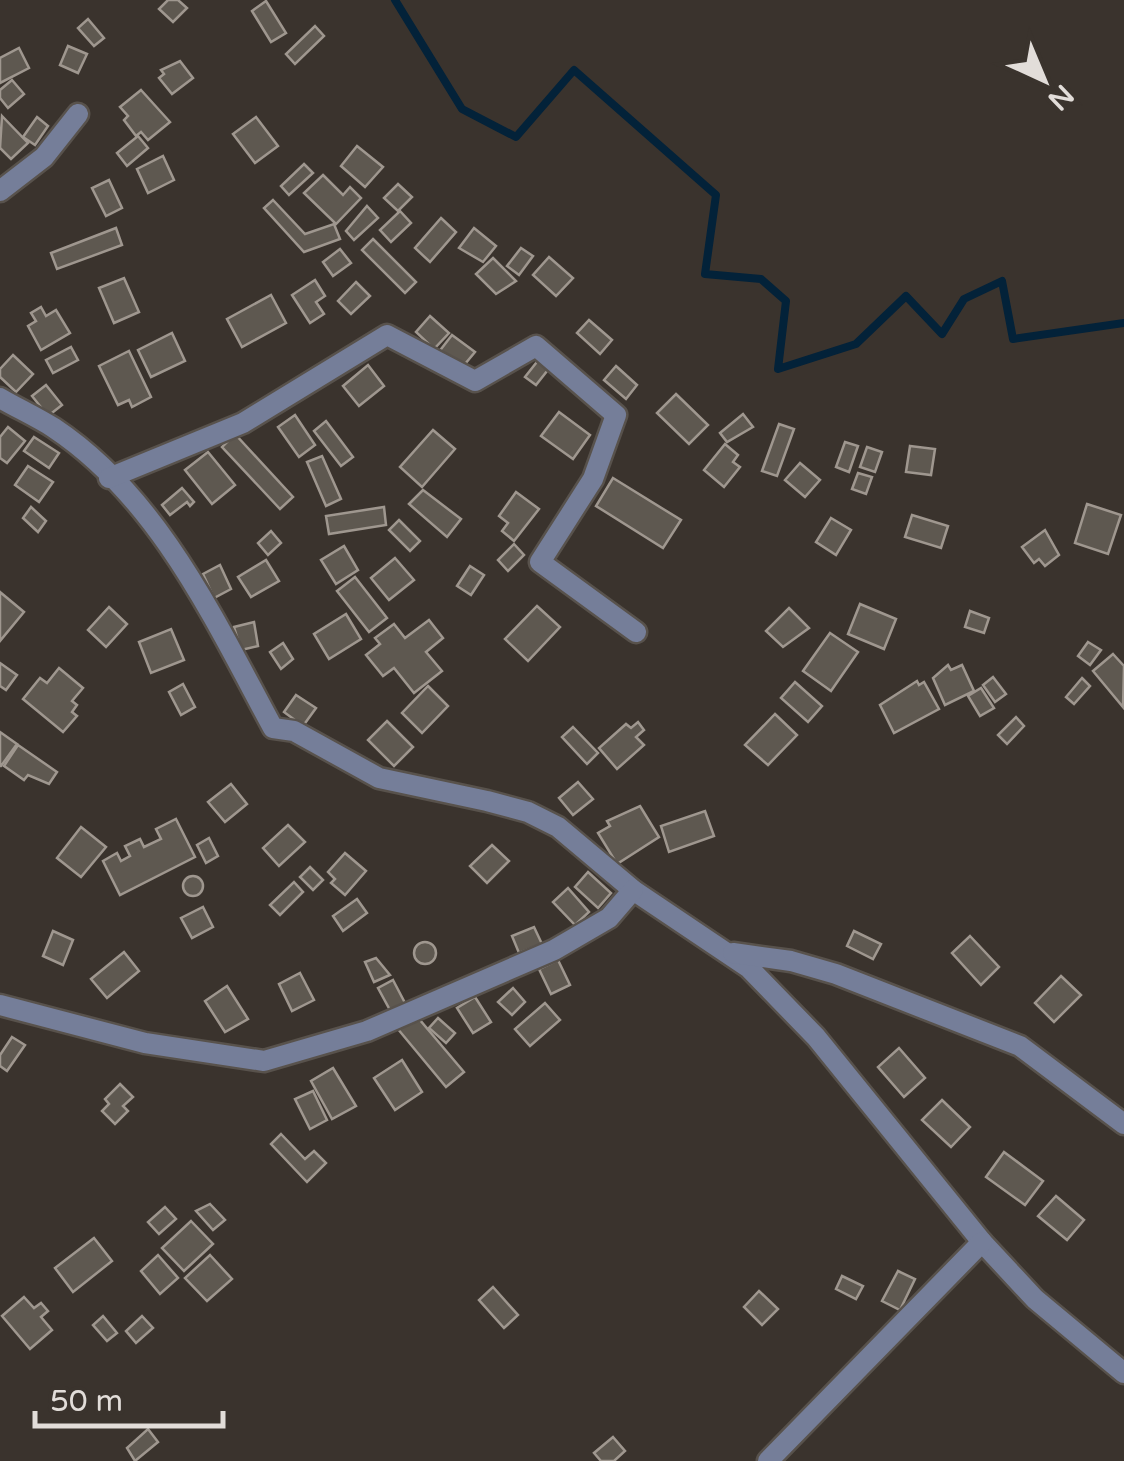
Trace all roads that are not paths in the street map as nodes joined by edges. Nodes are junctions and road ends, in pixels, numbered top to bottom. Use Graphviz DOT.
graph roads {
  1 [pos="78,114"];
  2 [pos="0,191"];
  3 [pos="0,398"];
  4 [pos="108,478"];
  5 [pos="636,632"];
  6 [pos="633,890"];
  7 [pos="726,952"];
  8 [pos="0,1005"];
  9 [pos="1124,1124"];
  10 [pos="982,1242"];
  11 [pos="1124,1373"];
  12 [pos="768,1461"];
  1 -- 2 [label="street"];
  3 -- 4 [label="street"];
  4 -- 5 [label="street"];
  4 -- 6 [label="street"];
  6 -- 7 [label="street"];
  6 -- 8 [label="street"];
  7 -- 9 [label="street"];
  7 -- 10 [label="street"];
  10 -- 11 [label="street"];
  10 -- 12 [label="street"];
}
